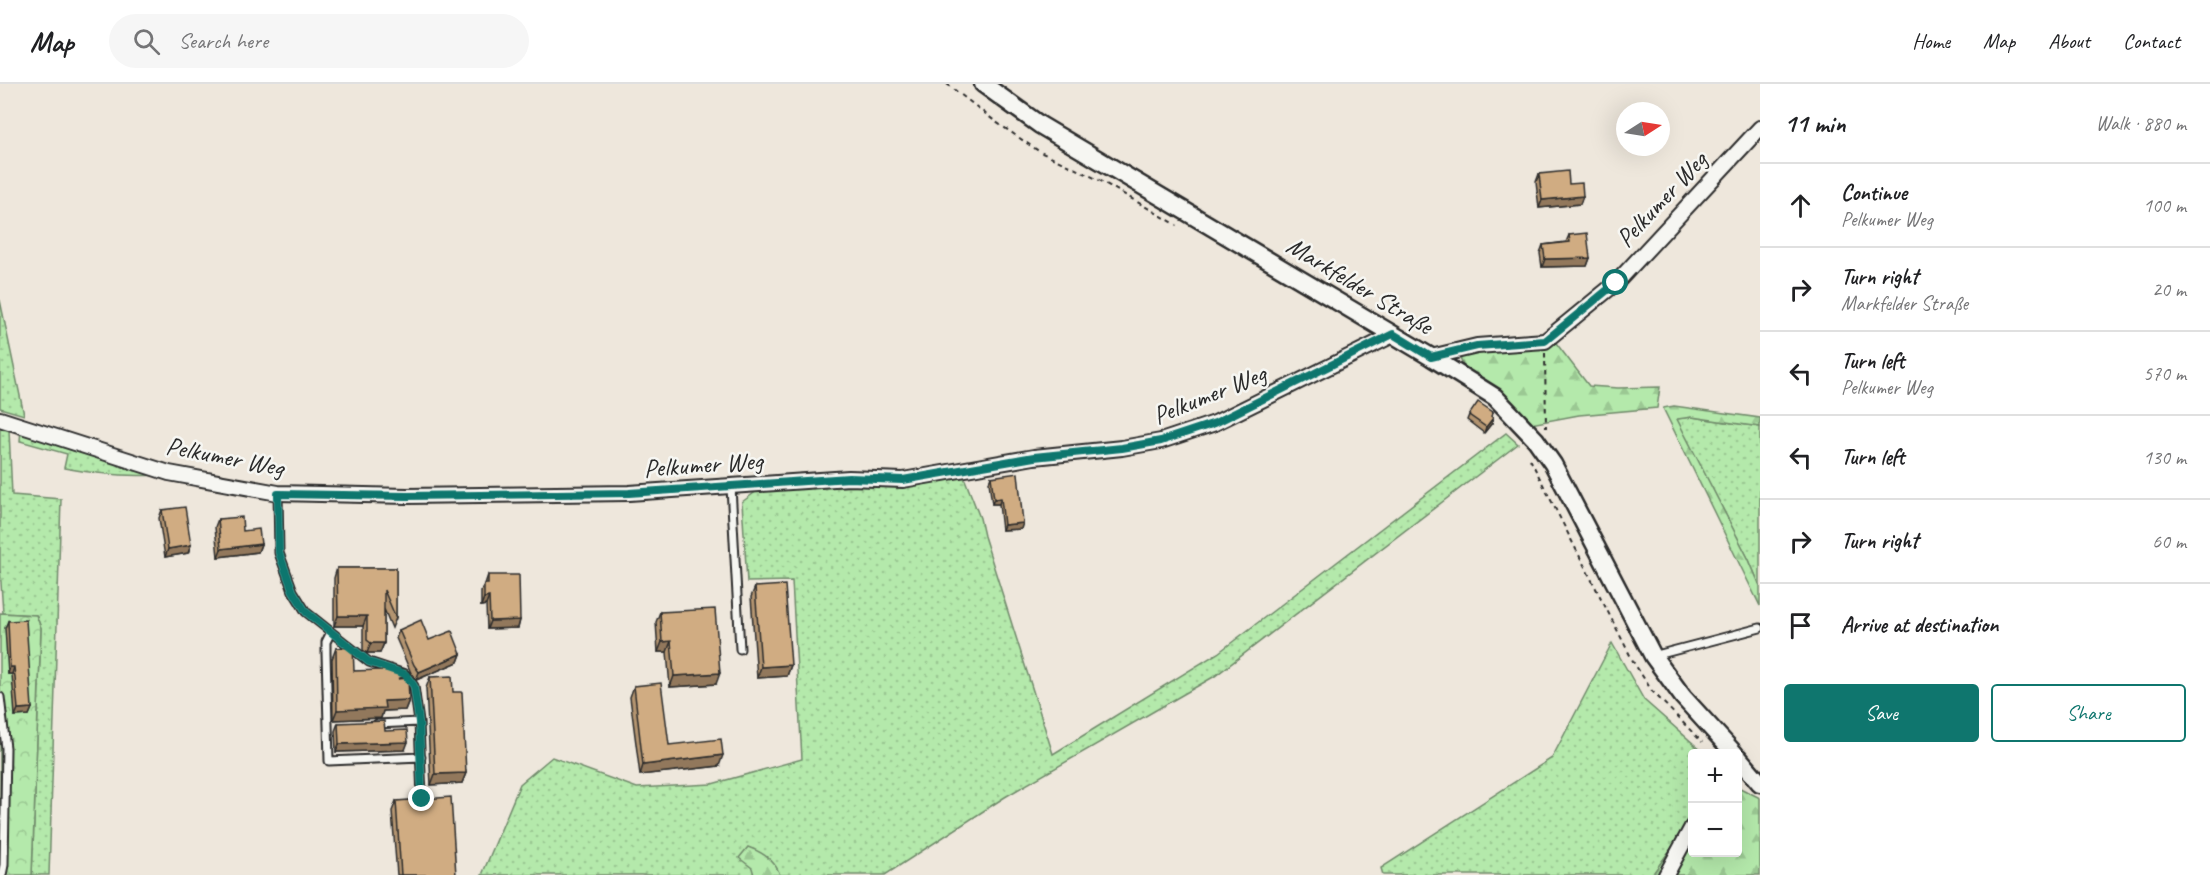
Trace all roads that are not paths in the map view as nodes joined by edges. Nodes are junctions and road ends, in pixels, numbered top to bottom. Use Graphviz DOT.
graph roads {
  1 [pos="983,84"];
  2 [pos="1760,128"];
  3 [pos="1393,334"];
  4 [pos="1431,357"];
  5 [pos="0,419"];
  6 [pos="731,487"];
  7 [pos="278,494"];
  8 [pos="1760,628"];
  9 [pos="330,632"];
  10 [pos="740,649"];
  11 [pos="1653,656"];
  12 [pos="0,697"];
  13 [pos="419,722"];
  14 [pos="374,724"];
  15 [pos="339,725"];
  16 [pos="328,726"];
  17 [pos="1728,749"];
  18 [pos="421,758"];
  19 [pos="1742,765"];
  20 [pos="1760,783"];
  21 [pos="422,799"];
  22 [pos="1688,834"];
  23 [pos="2,875"];
  24 [pos="1666,875"];
  1 -- 3 [label="street, Markfelder Straße"];
  2 -- 4 [label="street, Pelkumer Weg"];
  3 -- 4 [label="street, Markfelder Straße"];
  3 -- 6 [label="street, Pelkumer Weg"];
  4 -- 11 [label="street, Markfelder Straße"];
  5 -- 7 [label="street, Pelkumer Weg"];
  6 -- 7 [label="street, Pelkumer Weg"];
  6 -- 10 [label="lane"];
  7 -- 9 [label="lane"];
  8 -- 11 [label="lane"];
  9 -- 13 [label="lane"];
  9 -- 16 [label="lane"];
  11 -- 17 [label="street, Markfelder Straße"];
  12 -- 23 [label="lane"];
  13 -- 14 [label="lane"];
  13 -- 18 [label="lane"];
  15 -- 16 [label="lane"];
  16 -- 18 [label="lane"];
  18 -- 21 [label="lane"];
  19 -- 20 [label="street, Markfelder Straße"];
  22 -- 24 [label="street"];
}
